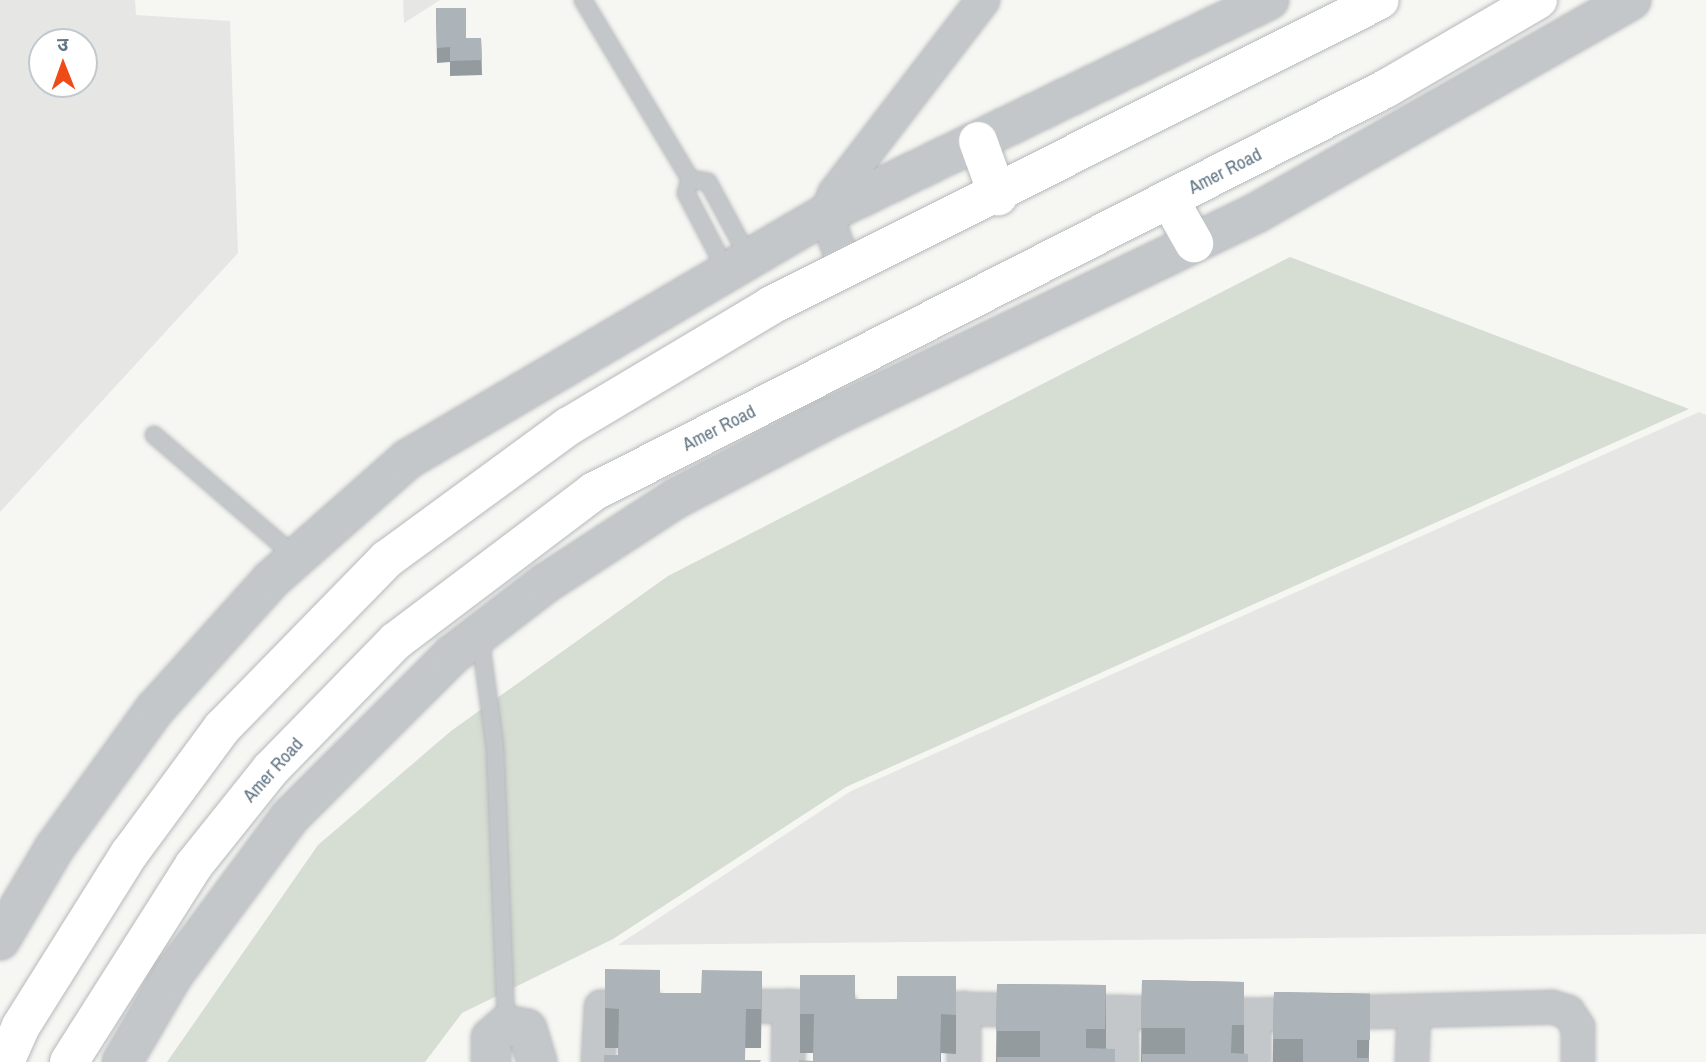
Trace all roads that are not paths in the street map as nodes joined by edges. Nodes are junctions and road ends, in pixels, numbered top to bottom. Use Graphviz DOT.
graph roads {
  1 [pos="583,0"];
  2 [pos="1269,0"];
  3 [pos="1380,0"];
  4 [pos="1538,0"];
  5 [pos="1631,0"];
  6 [pos="979,3"];
  7 [pos="978,141"];
  8 [pos="690,179"];
  9 [pos="998,196"];
  10 [pos="1169,199"];
  11 [pos="826,215"];
  12 [pos="1194,243"];
  13 [pos="738,264"];
  14 [pos="845,267"];
  15 [pos="154,435"];
  16 [pos="296,557"];
  17 [pos="479,634"];
  18 [pos="0,940"];
  19 [pos="789,1006"];
  20 [pos="964,1009"];
  21 [pos="1413,1011"];
  22 [pos="1121,1012"];
  23 [pos="1254,1015"];
  24 [pos="506,1025"];
  25 [pos="5,1062"];
  26 [pos="69,1062"];
  27 [pos="122,1062"];
  28 [pos="491,1062"];
  29 [pos="537,1062"];
  30 [pos="598,1062"];
  31 [pos="788,1062"];
  32 [pos="964,1062"];
  33 [pos="1122,1062"];
  34 [pos="1254,1062"];
  35 [pos="1412,1062"];
  36 [pos="1578,1062"];
  1 -- 8 [label="lane"];
  2 -- 7 [label="street"];
  3 -- 9 [label="highway"];
  4 -- 10 [label="highway, Amer Road"];
  5 -- 12 [label="street"];
  6 -- 11 [label="street"];
  7 -- 9 [label="highway"];
  7 -- 11 [label="street"];
  8 -- 13 [label="lane"];
  8 -- 13 [label="lane"];
  9 -- 14 [label="highway"];
  10 -- 12 [label="highway"];
  10 -- 26 [label="highway, Amer Road"];
  11 -- 13 [label="street"];
  11 -- 14 [label="street"];
  12 -- 17 [label="street"];
  13 -- 16 [label="street"];
  14 -- 25 [label="highway"];
  15 -- 16 [label="lane"];
  16 -- 18 [label="street"];
  17 -- 24 [label="lane"];
  17 -- 27 [label="street"];
  19 -- 20 [label="street"];
  19 -- 30 [label="street"];
  19 -- 31 [label="street"];
  20 -- 22 [label="street"];
  20 -- 32 [label="street"];
  21 -- 23 [label="street"];
  21 -- 35 [label="street"];
  21 -- 36 [label="street"];
  22 -- 23 [label="street"];
  22 -- 33 [label="street"];
  23 -- 34 [label="street"];
  24 -- 28 [label="street"];
  24 -- 29 [label="street"];
}
